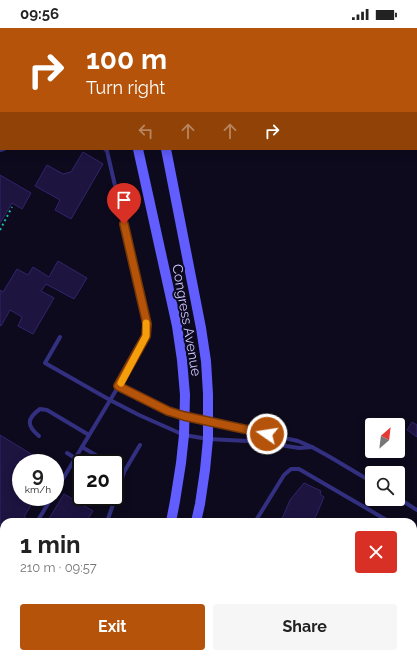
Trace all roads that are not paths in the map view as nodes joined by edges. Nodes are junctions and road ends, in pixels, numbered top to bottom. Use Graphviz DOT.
graph roads {
  1 [pos="106,150"];
  2 [pos="138,150"];
  3 [pos="166,150"];
  4 [pos="60,336"];
  5 [pos="118,386"];
  6 [pos="110,400"];
  7 [pos="184,416"];
  8 [pos="208,421"];
  9 [pos="89,435"];
  10 [pos="184,435"];
  11 [pos="39,436"];
  12 [pos="208,440"];
  13 [pos="140,446"];
  14 [pos="82,447"];
  15 [pos="312,447"];
  16 [pos="67,453"];
  17 [pos="78,454"];
  18 [pos="93,454"];
  19 [pos="72,456"];
  20 [pos="72,463"];
  21 [pos="124,472"];
  22 [pos="64,477"];
  23 [pos="365,478"];
  24 [pos="405,502"];
  25 [pos="47,506"];
  26 [pos="112,506"];
  27 [pos="417,510"];
  28 [pos="39,518"];
  29 [pos="108,518"];
  30 [pos="171,518"];
  31 [pos="197,518"];
  32 [pos="257,518"];
  33 [pos="383,518"];
  1 -- 5 [label="lane"];
  2 -- 7 [label="street, Congress Avenue"];
  3 -- 8 [label="street, Congress Avenue"];
  4 -- 6 [label="lane"];
  5 -- 6 [label="lane"];
  5 -- 7 [label="lane"];
  6 -- 9 [label="lane"];
  6 -- 10 [label="lane"];
  7 -- 8 [label="lane"];
  7 -- 10 [label="street, Congress Avenue"];
  8 -- 12 [label="street, Congress Avenue"];
  8 -- 15 [label="lane"];
  9 -- 11 [label="lane"];
  9 -- 14 [label="lane"];
  10 -- 12 [label="lane"];
  10 -- 30 [label="street, Congress Avenue"];
  12 -- 15 [label="lane"];
  12 -- 31 [label="street, Congress Avenue"];
  13 -- 21 [label="lane"];
  14 -- 17 [label="lane"];
  14 -- 18 [label="lane"];
  15 -- 23 [label="lane"];
  16 -- 19 [label="lane"];
  20 -- 22 [label="lane"];
  24 -- 27 [label="lane"];
  25 -- 28 [label="lane"];
  26 -- 29 [label="lane"];
  32 -- 33 [label="lane"];
}
